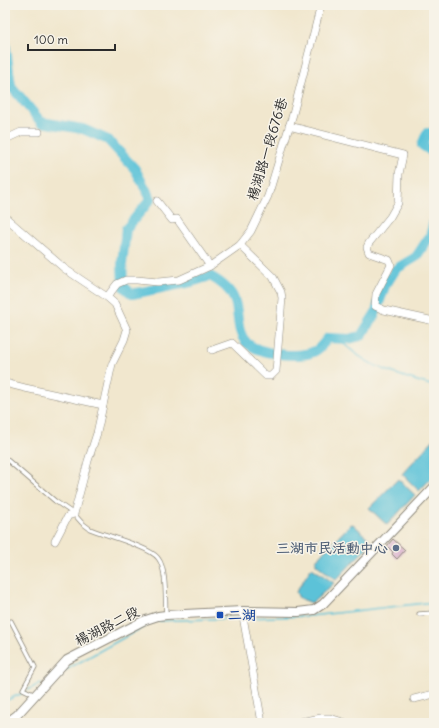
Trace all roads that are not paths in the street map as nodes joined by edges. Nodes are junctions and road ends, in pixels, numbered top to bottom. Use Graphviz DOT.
graph roads {
  1 [pos="321,5"];
  2 [pos="289,126"];
  3 [pos="39,132"];
  4 [pos="6,137"];
  5 [pos="5,152"];
  6 [pos="157,201"];
  7 [pos="5,217"];
  8 [pos="240,245"];
  9 [pos="210,266"];
  10 [pos="107,297"];
  11 [pos="434,321"];
  12 [pos="212,350"];
  13 [pos="5,383"];
  14 [pos="103,405"];
  15 [pos="5,458"];
  16 [pos="434,487"];
  17 [pos="74,514"];
  18 [pos="55,541"];
  19 [pos="242,611"];
  20 [pos="434,613"];
  21 [pos="419,614"];
  22 [pos="166,615"];
  23 [pos="11,621"];
  24 [pos="434,694"];
  25 [pos="35,695"];
  26 [pos="414,699"];
  27 [pos="17,719"];
  28 [pos="6,723"];
  29 [pos="262,723"];
  30 [pos="295,723"];
  31 [pos="346,723"];
  1 -- 2 [label="street, 楊湖路一段676巷"];
  2 -- 8 [label="street, 楊湖路一段676巷"];
  2 -- 11 [label="street"];
  3 -- 4 [label="street"];
  4 -- 5 [label="street"];
  6 -- 9 [label="street"];
  7 -- 10 [label="street"];
  8 -- 9 [label="street, 楊湖路一段676巷"];
  8 -- 12 [label="street"];
  9 -- 10 [label="street, 楊湖路一段676巷"];
  10 -- 14 [label="street"];
  13 -- 14 [label="street"];
  14 -- 17 [label="street"];
  15 -- 17 [label="lane"];
  16 -- 19 [label="street, 楊湖路二段"];
  17 -- 18 [label="street"];
  17 -- 22 [label="lane"];
  19 -- 22 [label="street, 楊湖路二段"];
  19 -- 29 [label="street"];
  20 -- 21 [label="lane"];
  22 -- 25 [label="street, 楊湖路二段"];
  23 -- 25 [label="lane"];
  24 -- 26 [label="street"];
  25 -- 27 [label="street, 楊湖路二段"];
  27 -- 28 [label="street, 楊湖路二段"];
  30 -- 31 [label="street"];
}
